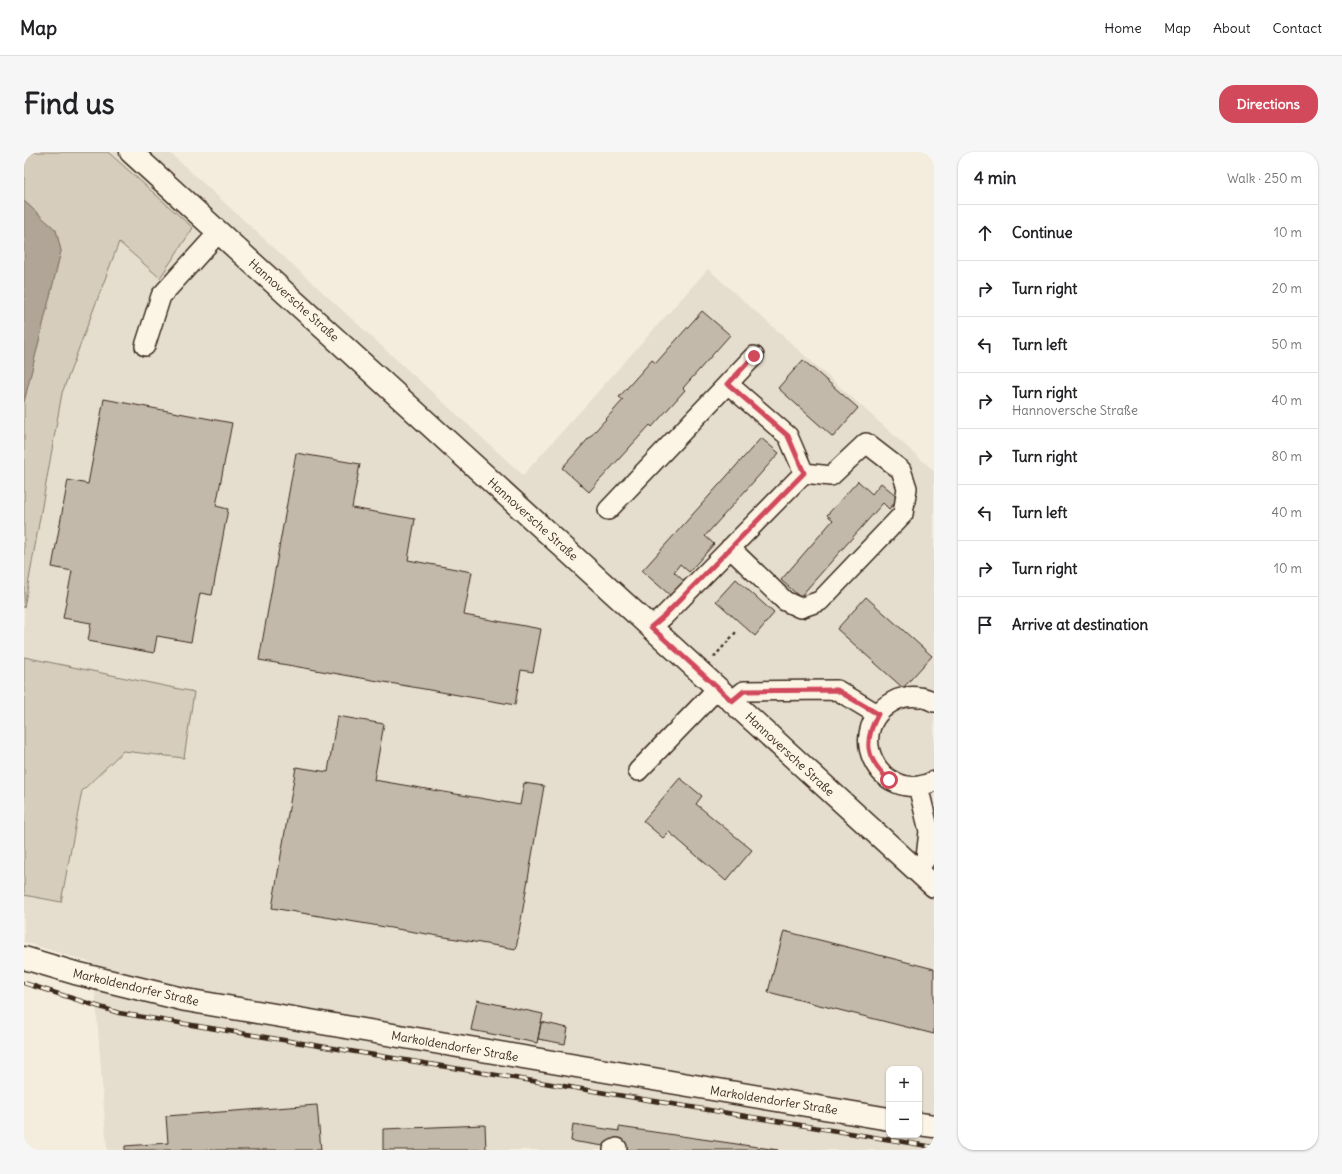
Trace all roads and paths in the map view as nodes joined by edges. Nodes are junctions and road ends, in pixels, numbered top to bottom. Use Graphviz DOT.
graph roads {
  1 [pos="131,152"];
  2 [pos="219,232"];
  3 [pos="145,346"];
  4 [pos="754,356"];
  5 [pos="728,384"];
  6 [pos="804,473"];
  7 [pos="608,510"];
  8 [pos="730,548"];
  9 [pos="651,627"];
  10 [pos="737,631"];
  11 [pos="711,661"];
  12 [pos="725,695"];
  13 [pos="934,702"];
  14 [pos="878,714"];
  15 [pos="638,771"];
  16 [pos="926,784"];
  17 [pos="932,833"];
  18 [pos="917,871"];
  19 [pos="934,886"];
  20 [pos="24,958"];
  21 [pos="886,1118"];
  22 [pos="922,1124"];
  23 [pos="934,1126"];
  1 -- 2 [label="main road, Hannoversche Straße"];
  2 -- 3 [label="lane"];
  2 -- 9 [label="main road, Hannoversche Straße"];
  4 -- 5 [label="lane"];
  5 -- 6 [label="lane"];
  5 -- 7 [label="lane"];
  6 -- 8 [label="lane"];
  6 -- 8 [label="lane"];
  8 -- 9 [label="lane"];
  9 -- 12 [label="main road, Hannoversche Straße"];
  10 -- 11 [label="path"];
  12 -- 14 [label="lane"];
  12 -- 15 [label="lane"];
  12 -- 18 [label="main road, Hannoversche Straße"];
  13 -- 14 [label="lane"];
  14 -- 16 [label="lane"];
  16 -- 17 [label="lane"];
  17 -- 18 [label="lane"];
  18 -- 19 [label="main road, Hannoversche Straße"];
  20 -- 21 [label="main road, Markoldendorfer Straße"];
  22 -- 23 [label="main road"];
}
